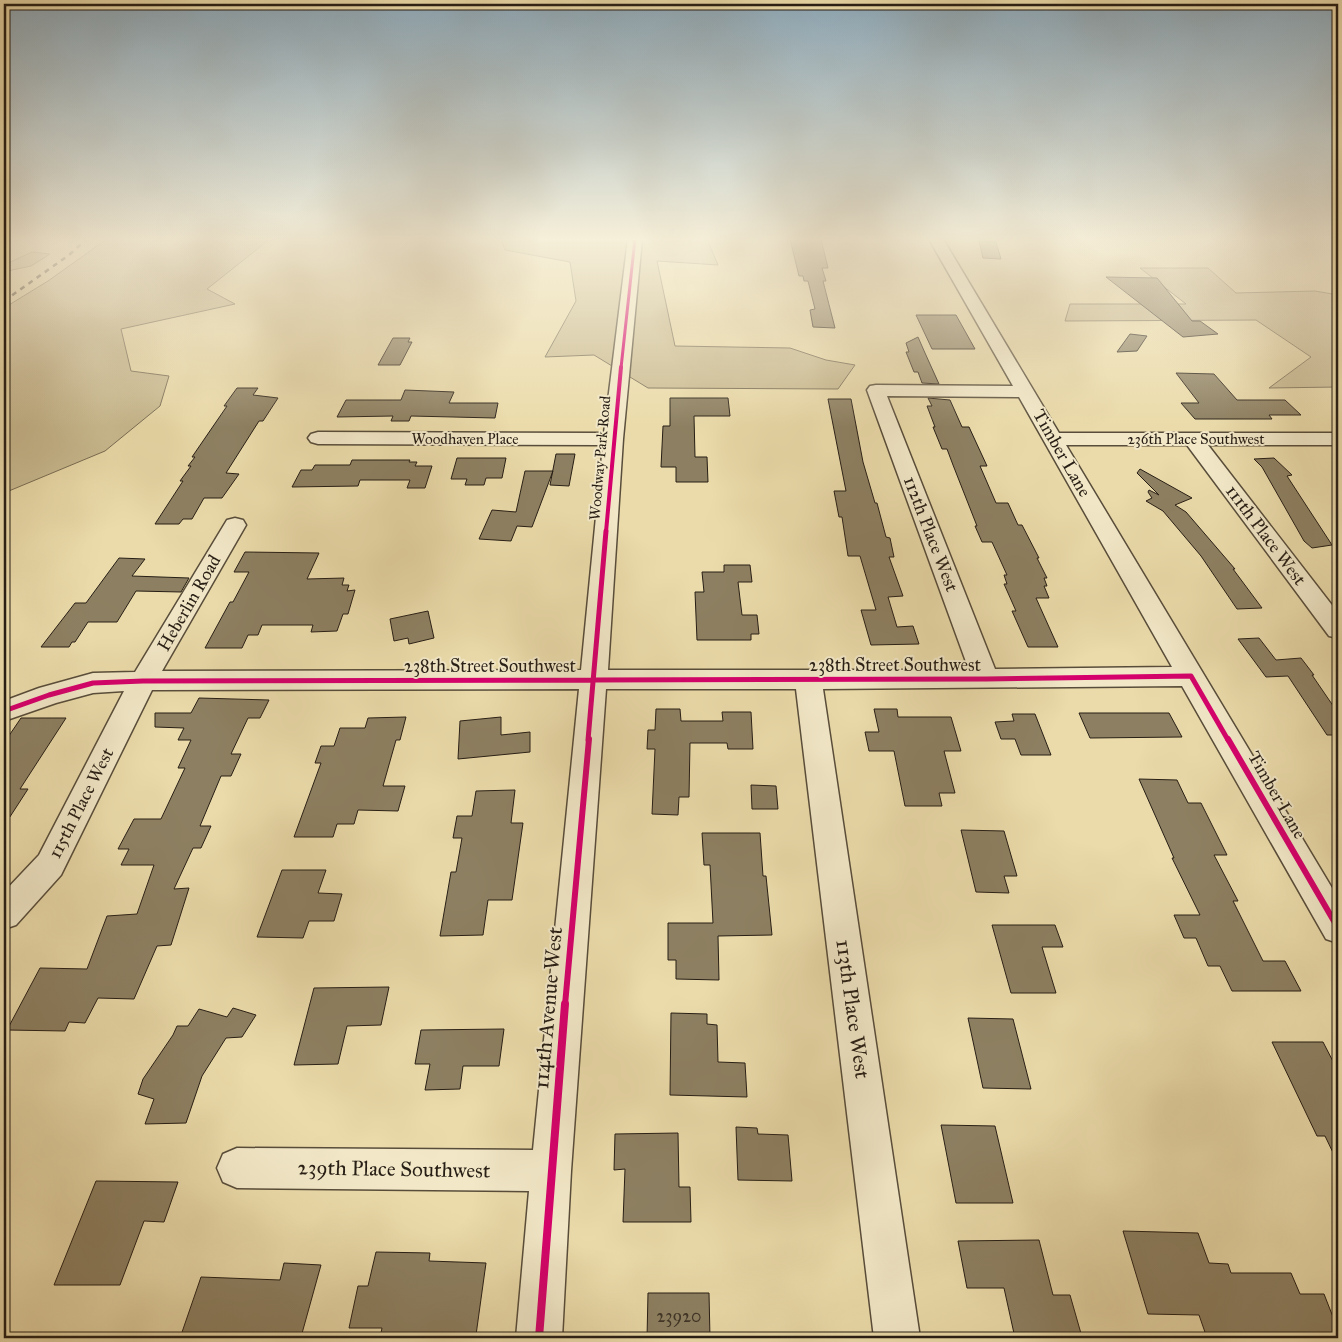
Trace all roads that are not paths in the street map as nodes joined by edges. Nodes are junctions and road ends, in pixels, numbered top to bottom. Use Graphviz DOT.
graph roads {
  1 [pos="628,302"];
  2 [pos="973,302"];
  3 [pos="1026,392"];
  4 [pos="318,438"];
  5 [pos="1338,438"];
  6 [pos="613,439"];
  7 [pos="1054,439"];
  8 [pos="1193,439"];
  9 [pos="235,525"];
  10 [pos="1338,630"];
  11 [pos="1191,676"];
  12 [pos="986,678"];
  13 [pos="808,679"];
  14 [pos="592,680"];
  15 [pos="143,681"];
  16 [pos="4,711"];
  17 [pos="4,914"];
  18 [pos="1338,928"];
  19 [pos="237,1168"];
  20 [pos="551,1171"];
  21 [pos="539,1338"];
  22 [pos="897,1338"];
  1 -- 6 [label="street, Woodway Park Road"];
  2 -- 3 [label="street, Timber Lane"];
  3 -- 7 [label="street, Timber Lane"];
  3 -- 12 [label="street, 112th Place West"];
  4 -- 6 [label="street, Woodhaven Place"];
  5 -- 8 [label="street, 236th Place Southwest"];
  6 -- 14 [label="street, Woodway Park Road"];
  7 -- 8 [label="street, 236th Place Southwest"];
  7 -- 11 [label="street, Timber Lane"];
  8 -- 10 [label="street, 111th Place West"];
  9 -- 15 [label="street, Heberlin Road"];
  11 -- 12 [label="street, 238th Street Southwest"];
  11 -- 18 [label="street, Timber Lane"];
  12 -- 13 [label="street, 238th Street Southwest"];
  13 -- 14 [label="street, 238th Street Southwest"];
  13 -- 22 [label="street, 113th Place West"];
  14 -- 15 [label="street, 238th Street Southwest"];
  14 -- 20 [label="street, 114th Avenue West"];
  15 -- 16 [label="street, 238th Street Southwest"];
  15 -- 17 [label="street, 115th Place West"];
  19 -- 20 [label="street, 239th Place Southwest"];
  20 -- 21 [label="street, 114th Avenue West"];
}
